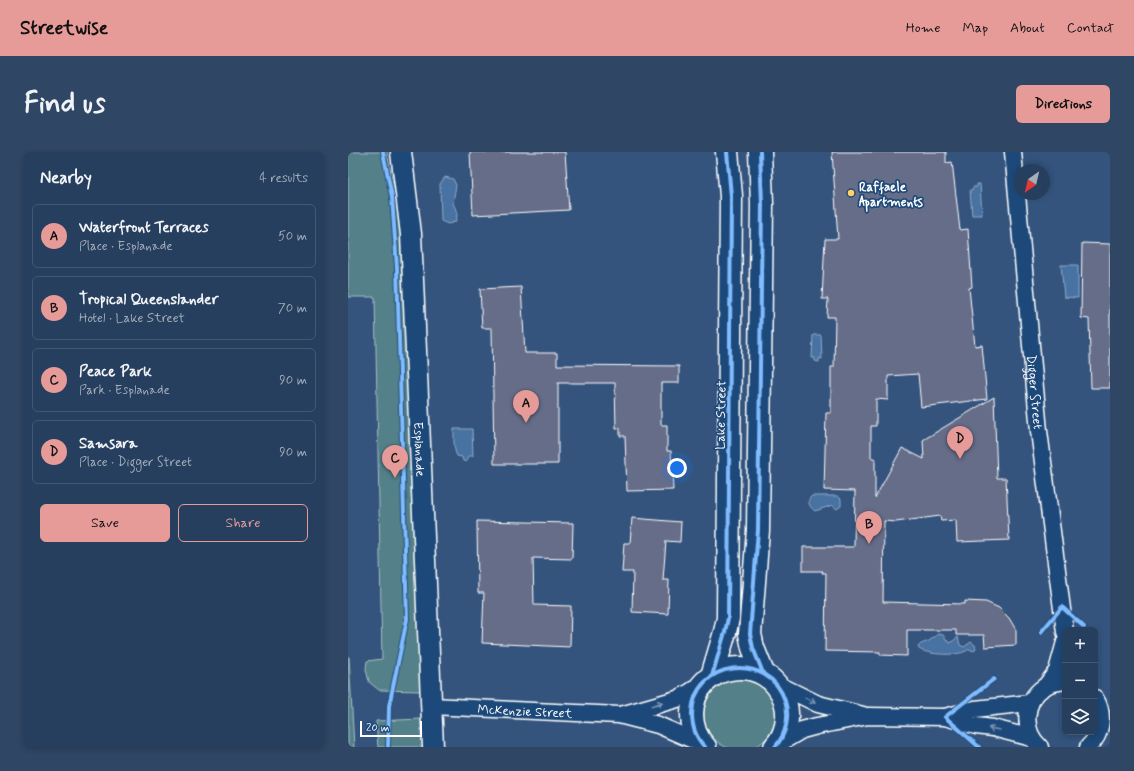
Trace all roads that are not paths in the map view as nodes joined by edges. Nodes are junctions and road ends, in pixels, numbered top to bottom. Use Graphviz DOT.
graph roads {
  1 [pos="401,152"];
  2 [pos="727,152"];
  3 [pos="760,152"];
  4 [pos="1013,152"];
  5 [pos="1064,627"];
  6 [pos="1062,653"];
  7 [pos="709,678"];
  8 [pos="769,678"];
  9 [pos="1062,682"];
  10 [pos="1045,687"];
  11 [pos="1101,702"];
  12 [pos="1030,703"];
  13 [pos="431,706"];
  14 [pos="619,715"];
  15 [pos="868,716"];
  16 [pos="945,717"];
  17 [pos="1098,738"];
  18 [pos="1036,742"];
  19 [pos="777,745"];
  20 [pos="703,746"];
  21 [pos="433,747"];
  1 -- 13 [label="street, Esplanade"];
  2 -- 7 [label="main road, Lake Street"];
  3 -- 8 [label="main road"];
  4 -- 5 [label="street, Digger Street"];
  6 -- 10 [label="street"];
  7 -- 8 [label="main road"];
  14 -- 7 [label="street, McKenzie Street, one-way"];
  7 -- 20 [label="main road, Lake Street"];
  8 -- 15 [label="street, one-way"];
  8 -- 19 [label="main road"];
  9 -- 10 [label="street"];
  10 -- 12 [label="street"];
  11 -- 17 [label="street"];
  12 -- 16 [label="street"];
  12 -- 18 [label="street"];
  13 -- 14 [label="street, McKenzie Street"];
  13 -- 21 [label="street, Esplanade"];
  14 -- 20 [label="street, McKenzie Street"];
  15 -- 16 [label="street"];
  15 -- 19 [label="street"];
  18 -- 16 [label="street, one-way"];
}
